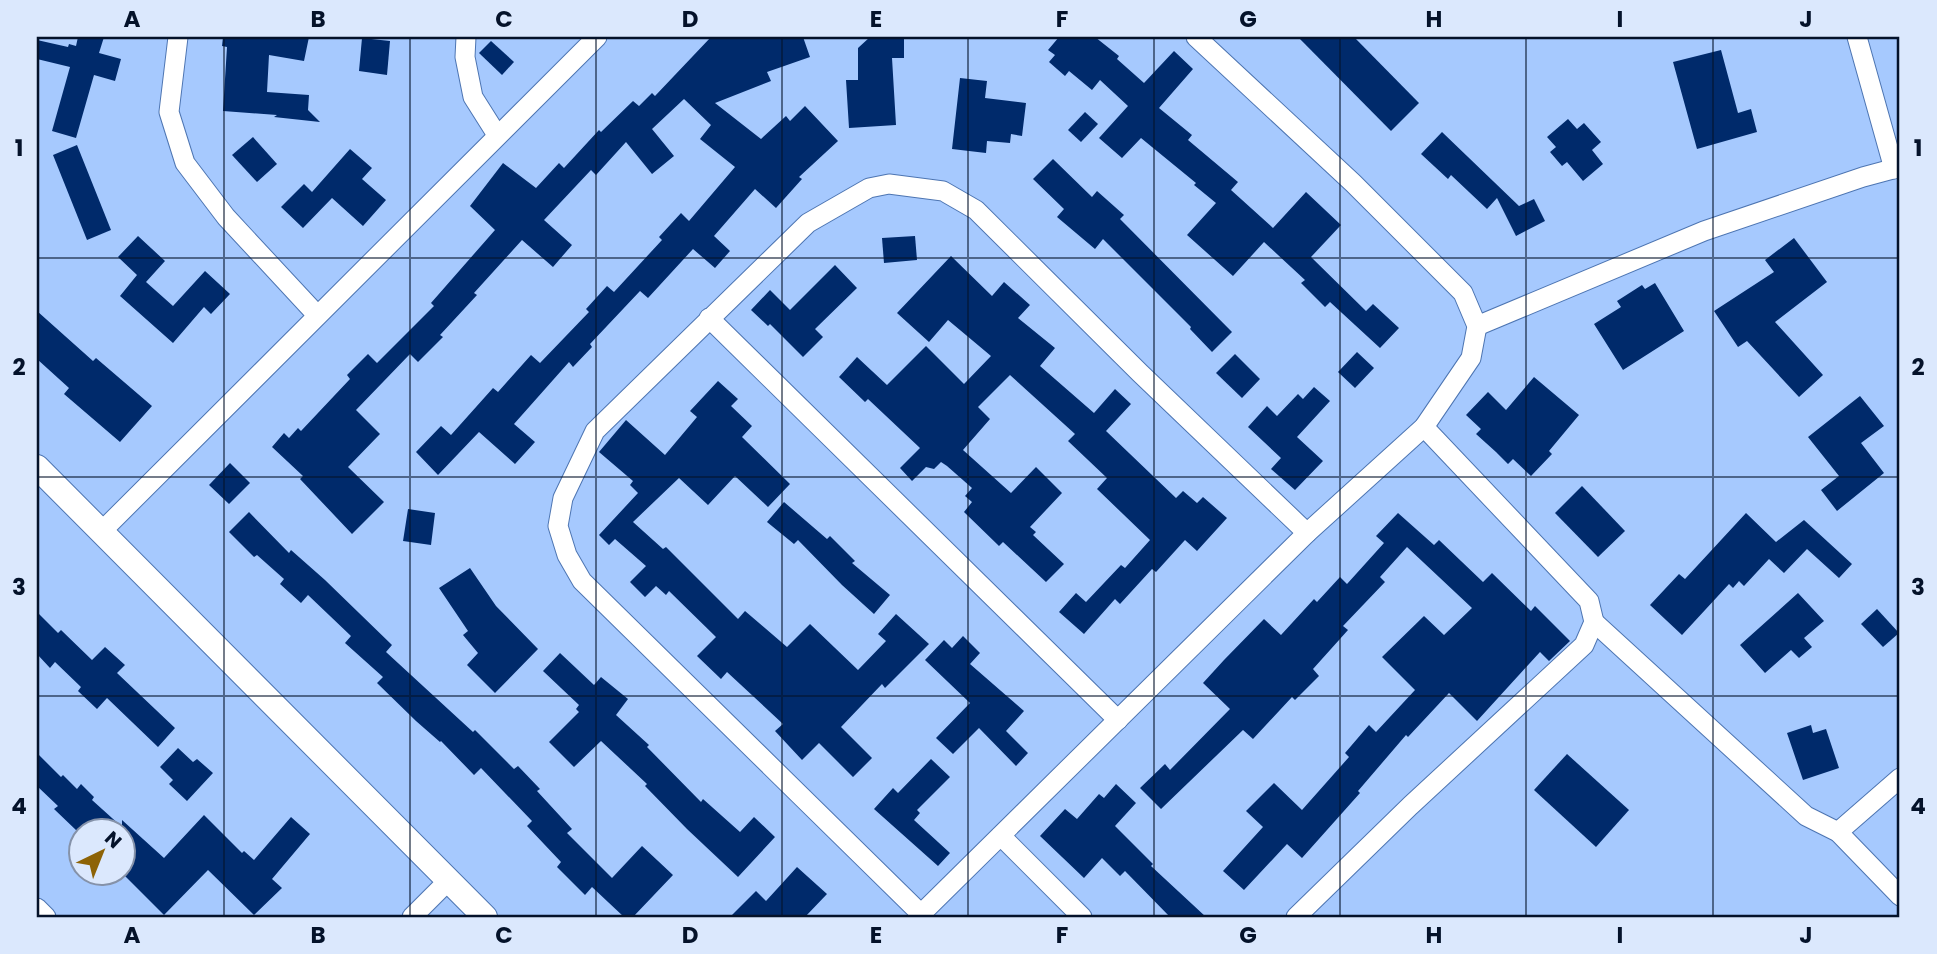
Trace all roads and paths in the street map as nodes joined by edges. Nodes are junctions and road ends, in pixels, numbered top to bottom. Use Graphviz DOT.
graph roads {
  1 [pos="177,37"];
  2 [pos="466,37"];
  3 [pos="597,37"];
  4 [pos="1196,37"];
  5 [pos="1857,37"];
  6 [pos="497,135"];
  7 [pos="1897,168"];
  8 [pos="317,315"];
  9 [pos="709,318"];
  10 [pos="1477,326"];
  11 [pos="1424,427"];
  12 [pos="37,467"];
  13 [pos="101,532"];
  14 [pos="1307,533"];
  15 [pos="1594,622"];
  16 [pos="1118,720"];
  17 [pos="1900,778"];
  18 [pos="1838,832"];
  19 [pos="1001,836"];
  20 [pos="448,881"];
  21 [pos="1900,896"];
  22 [pos="37,908"];
  23 [pos="919,916"];
  24 [pos="46,917"];
  25 [pos="412,917"];
  26 [pos="485,917"];
  27 [pos="1082,917"];
  28 [pos="1296,917"];
  1 -- 8 [label="street"];
  2 -- 6 [label="street"];
  3 -- 6 [label="street"];
  4 -- 10 [label="street"];
  5 -- 7 [label="street"];
  6 -- 8 [label="street"];
  7 -- 10 [label="street"];
  8 -- 13 [label="street"];
  9 -- 14 [label="street"];
  9 -- 16 [label="street"];
  9 -- 23 [label="street"];
  10 -- 11 [label="street"];
  11 -- 14 [label="street"];
  11 -- 15 [label="street"];
  12 -- 13 [label="street"];
  13 -- 20 [label="street"];
  14 -- 16 [label="street"];
  15 -- 18 [label="street"];
  15 -- 28 [label="street"];
  16 -- 19 [label="street"];
  17 -- 18 [label="street"];
  18 -- 21 [label="street"];
  19 -- 23 [label="street"];
  19 -- 27 [label="street"];
  20 -- 25 [label="street"];
  20 -- 26 [label="street"];
  22 -- 24 [label="street"];
}
